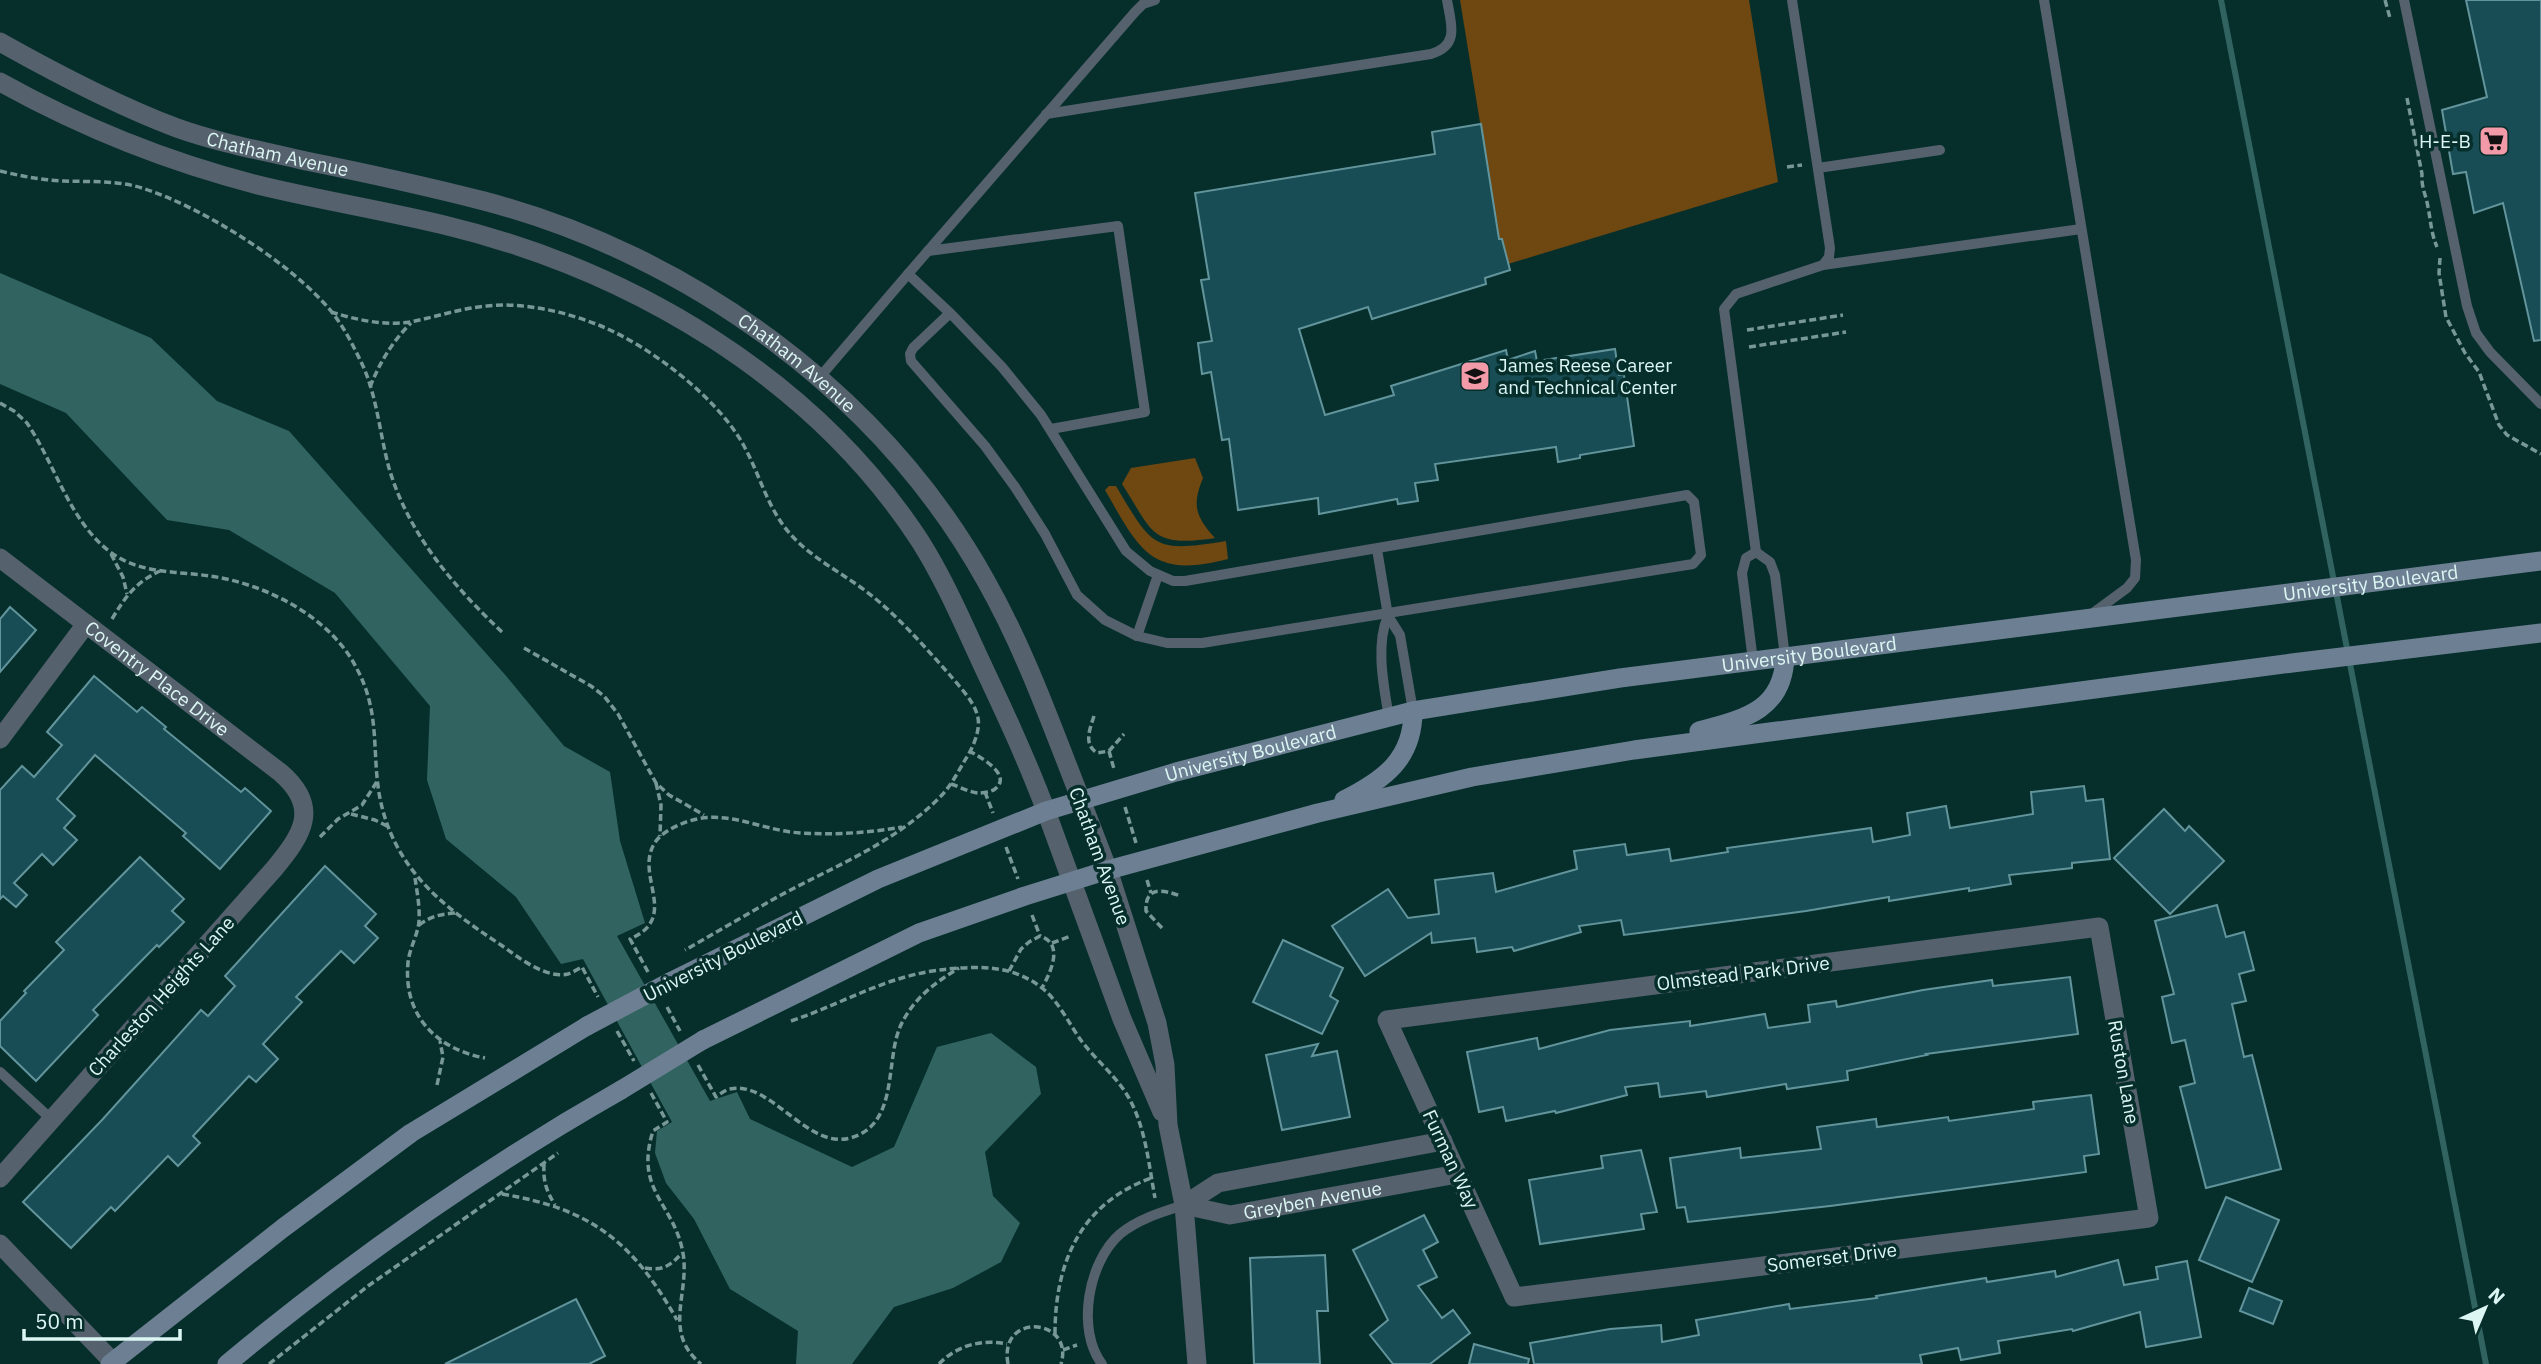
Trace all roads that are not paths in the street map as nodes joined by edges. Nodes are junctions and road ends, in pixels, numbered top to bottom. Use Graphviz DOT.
graph roads {
  1 [pos="1155,0"];
  2 [pos="1447,0"];
  3 [pos="1792,0"];
  4 [pos="2044,0"];
  5 [pos="2403,0"];
  6 [pos="0,42"];
  7 [pos="0,82"];
  8 [pos="1046,114"];
  9 [pos="1940,150"];
  10 [pos="1818,168"];
  11 [pos="2081,229"];
  12 [pos="928,251"];
  13 [pos="1822,265"];
  14 [pos="908,274"];
  15 [pos="950,313"];
  16 [pos="819,378"];
  17 [pos="799,403"];
  18 [pos="2541,404"];
  19 [pos="1051,429"];
  20 [pos="1377,549"];
  21 [pos="1756,552"];
  22 [pos="0,558"];
  23 [pos="2541,561"];
  24 [pos="1158,575"];
  25 [pos="1388,614"];
  26 [pos="2084,620"];
  27 [pos="2541,626"];
  28 [pos="94,629"];
  29 [pos="2541,633"];
  30 [pos="2520,635"];
  31 [pos="1137,636"];
  32 [pos="1785,657"];
  33 [pos="1753,661"];
  34 [pos="1413,712"];
  35 [pos="1389,718"];
  36 [pos="0,739"];
  37 [pos="1634,750"];
  38 [pos="1081,800"];
  39 [pos="304,807"];
  40 [pos="1046,811"];
  41 [pos="1318,813"];
  42 [pos="1108,870"];
  43 [pos="1071,882"];
  44 [pos="2099,927"];
  45 [pos="1387,1020"];
  46 [pos="0,1072"];
  47 [pos="51,1119"];
  48 [pos="1168,1125"];
  49 [pos="1443,1141"];
  50 [pos="1457,1174"];
  51 [pos="0,1178"];
  52 [pos="1184,1205"];
  53 [pos="2149,1218"];
  54 [pos="0,1244"];
  55 [pos="1514,1297"];
  56 [pos="112,1363"];
  57 [pos="227,1364"];
  58 [pos="1102,1364"];
  59 [pos="1197,1364"];
  1 -- 8 [label="lane"];
  2 -- 8 [label="lane"];
  3 -- 10 [label="lane"];
  4 -- 11 [label="lane"];
  5 -- 18 [label="lane"];
  6 -- 16 [label="street, Chatham Avenue"];
  7 -- 17 [label="street, Chatham Avenue"];
  8 -- 12 [label="lane"];
  9 -- 10 [label="lane"];
  10 -- 13 [label="lane"];
  11 -- 13 [label="lane"];
  11 -- 26 [label="lane"];
  12 -- 14 [label="lane"];
  12 -- 19 [label="lane"];
  13 -- 21 [label="lane"];
  14 -- 15 [label="lane"];
  14 -- 16 [label="lane"];
  15 -- 19 [label="lane"];
  15 -- 31 [label="lane"];
  16 -- 17 [label="street"];
  16 -- 38 [label="street, Chatham Avenue"];
  17 -- 40 [label="street, Chatham Avenue"];
  19 -- 24 [label="lane"];
  20 -- 24 [label="lane"];
  20 -- 25 [label="lane"];
  20 -- 25 [label="lane"];
  21 -- 32 [label="lane"];
  21 -- 33 [label="lane"];
  22 -- 28 [label="street, Coventry Place Drive"];
  23 -- 26 [label="main road, University Boulevard"];
  24 -- 31 [label="lane"];
  25 -- 31 [label="lane"];
  25 -- 34 [label="lane"];
  25 -- 35 [label="lane"];
  26 -- 32 [label="main road, University Boulevard"];
  27 -- 30 [label="main road"];
  28 -- 36 [label="street"];
  28 -- 39 [label="street, Coventry Place Drive"];
  29 -- 30 [label="main road"];
  30 -- 37 [label="main road"];
  32 -- 33 [label="main road, University Boulevard"];
  32 -- 37 [label="main road"];
  33 -- 34 [label="main road, University Boulevard"];
  34 -- 35 [label="main road, University Boulevard"];
  34 -- 41 [label="main road"];
  35 -- 38 [label="main road, University Boulevard"];
  37 -- 41 [label="main road"];
  38 -- 40 [label="main road, University Boulevard"];
  38 -- 42 [label="street, Chatham Avenue"];
  39 -- 47 [label="street, Charleston Heights Lane"];
  40 -- 43 [label="street, Chatham Avenue"];
  40 -- 56 [label="main road, University Boulevard, bridge"];
  41 -- 42 [label="main road"];
  42 -- 43 [label="main road"];
  42 -- 48 [label="street, Chatham Avenue"];
  43 -- 48 [label="street, Chatham Avenue"];
  43 -- 57 [label="main road, bridge"];
  44 -- 45 [label="street, Olmstead Park Drive"];
  44 -- 53 [label="street, Ruston Lane"];
  45 -- 49 [label="street, Furman Way"];
  46 -- 47 [label="lane"];
  47 -- 51 [label="street, Charleston Heights Lane"];
  48 -- 52 [label="street, Chatham Avenue"];
  49 -- 50 [label="street, Furman Way"];
  49 -- 52 [label="street, Greyben Avenue"];
  50 -- 52 [label="street, Greyben Avenue"];
  50 -- 55 [label="street, Furman Way"];
  52 -- 58 [label="lane"];
  52 -- 59 [label="street, Chatham Avenue"];
  53 -- 55 [label="street, Somerset Drive"];
  54 -- 56 [label="street"];
}
